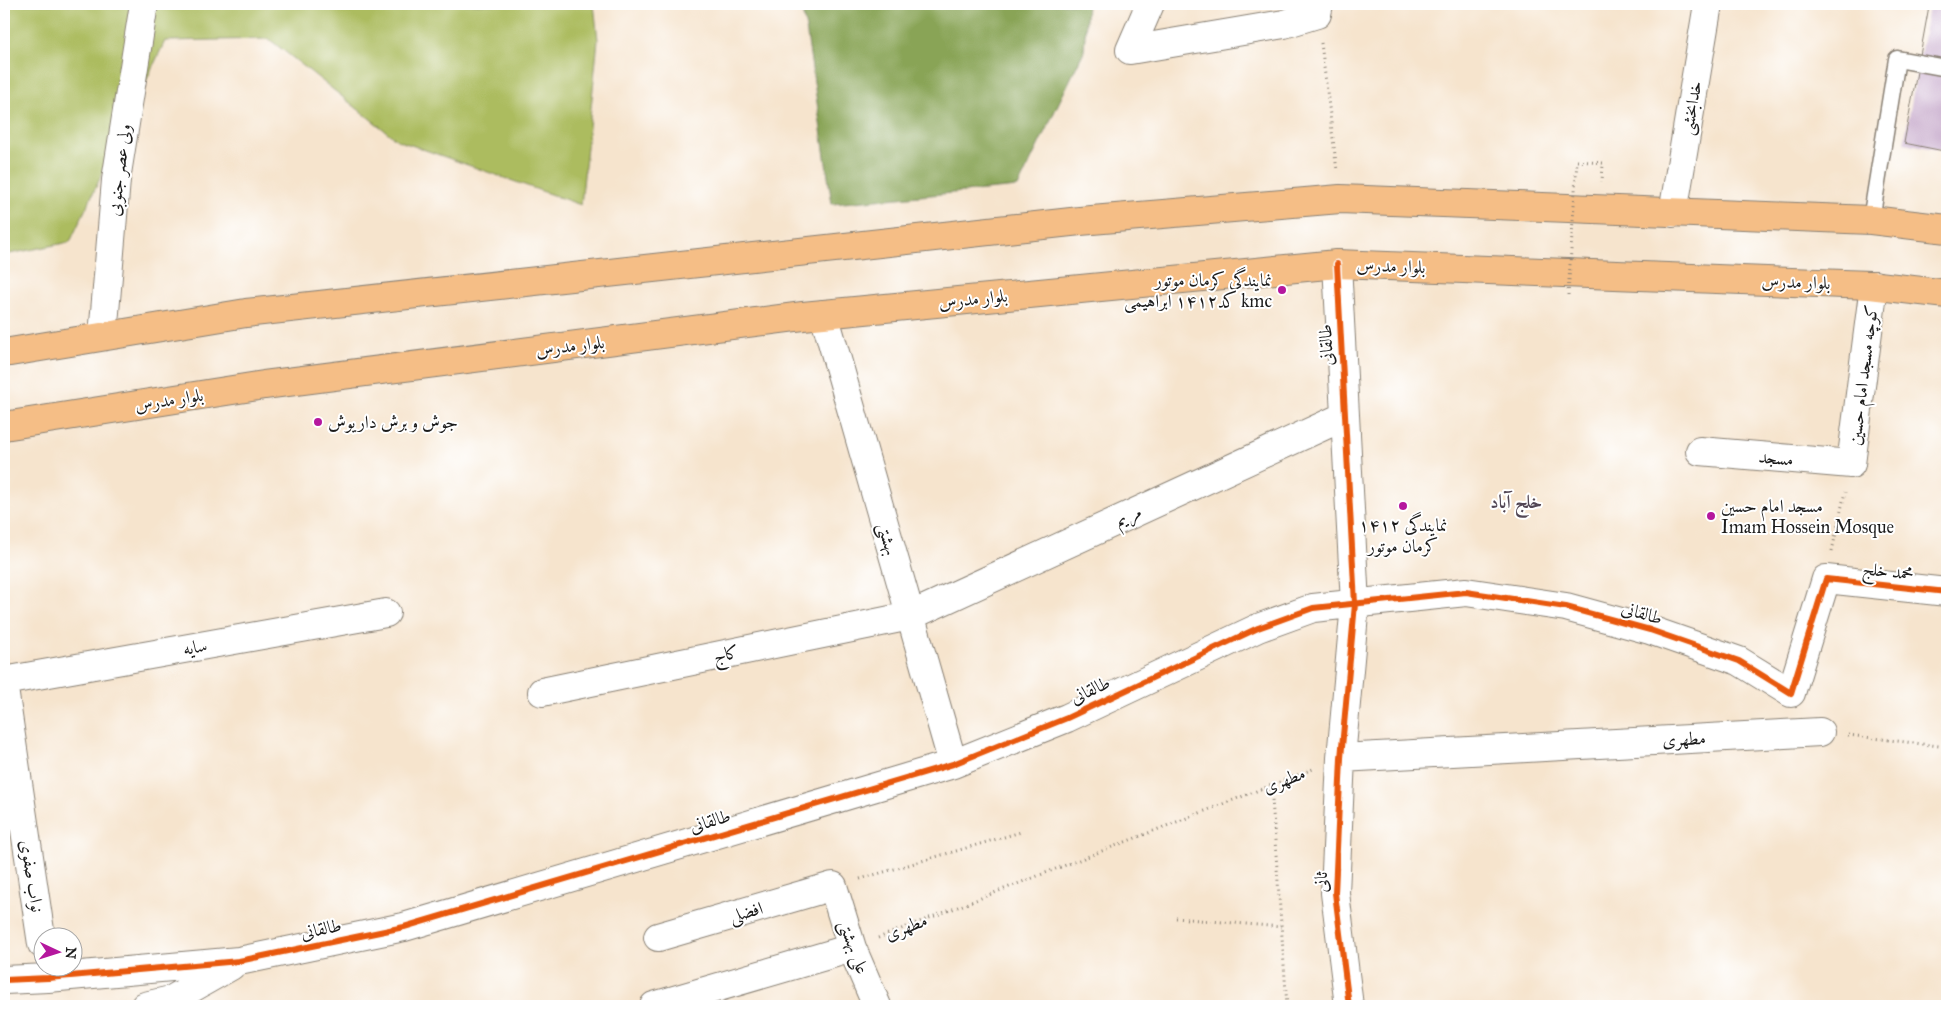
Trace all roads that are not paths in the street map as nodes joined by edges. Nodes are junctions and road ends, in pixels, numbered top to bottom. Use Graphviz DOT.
graph roads {
  1 [pos="144,4"];
  2 [pos="1150,4"];
  3 [pos="1708,4"];
  4 [pos="1318,9"];
  5 [pos="1947,68"];
  6 [pos="1673,213"];
  7 [pos="1870,220"];
  8 [pos="1947,229"];
  9 [pos="1337,264"];
  10 [pos="1874,285"];
  11 [pos="1947,294"];
  12 [pos="824,314"];
  13 [pos="103,336"];
  14 [pos="4,352"];
  15 [pos="1345,416"];
  16 [pos="4,426"];
  17 [pos="1700,451"];
  18 [pos="1851,464"];
  19 [pos="1826,579"];
  20 [pos="1947,592"];
  21 [pos="1355,604"];
  22 [pos="386,614"];
  23 [pos="910,616"];
  24 [pos="4,682"];
  25 [pos="4,689"];
  26 [pos="542,692"];
  27 [pos="1820,732"];
  28 [pos="1341,758"];
  29 [pos="953,764"];
  30 [pos="833,886"];
  31 [pos="40,928"];
  32 [pos="658,937"];
  33 [pos="852,948"];
  34 [pos="239,962"];
  35 [pos="82,971"];
  36 [pos="32,975"];
  37 [pos="4,980"];
  38 [pos="146,1006"];
  39 [pos="654,1006"];
  40 [pos="877,1006"];
  41 [pos="1349,1006"];
  1 -- 13 [label="street, ولی عصر جنوبی"];
  2 -- 4 [label="street"];
  3 -- 6 [label="street, خدابخشی"];
  5 -- 7 [label="lane"];
  6 -- 7 [label="highway"];
  6 -- 13 [label="highway"];
  7 -- 8 [label="highway"];
  9 -- 10 [label="highway, بلوار مدرس"];
  9 -- 12 [label="highway, بلوار مدرس"];
  9 -- 15 [label="street, طالقانی"];
  10 -- 11 [label="highway, بلوار مدرس"];
  10 -- 18 [label="street, کوچه مسجد امام حسین"];
  12 -- 16 [label="highway, بلوار مدرس"];
  12 -- 23 [label="street, بهشتی"];
  13 -- 14 [label="highway"];
  15 -- 21 [label="street, طالقانی"];
  15 -- 23 [label="street, مریم"];
  17 -- 18 [label="street, مسجد"];
  19 -- 20 [label="street, محمد خلج"];
  19 -- 21 [label="street, طالقانی"];
  21 -- 28 [label="street, طالقانی"];
  21 -- 29 [label="street, طالقانی"];
  22 -- 24 [label="street, سایه"];
  23 -- 26 [label="street, کاج"];
  23 -- 29 [label="street, بهشتی"];
  25 -- 31 [label="street, نواب صفوی"];
  27 -- 28 [label="street, مطهری"];
  28 -- 41 [label="street, ثانی"];
  29 -- 34 [label="street, طالقانی"];
  30 -- 32 [label="street, افضلی"];
  30 -- 33 [label="street, علی بهشتی"];
  33 -- 39 [label="street"];
  33 -- 40 [label="street, علی بهشتی"];
  34 -- 35 [label="street, طالقانی"];
  34 -- 38 [label="street"];
  36 -- 37 [label="street, طالقانی"];
}
